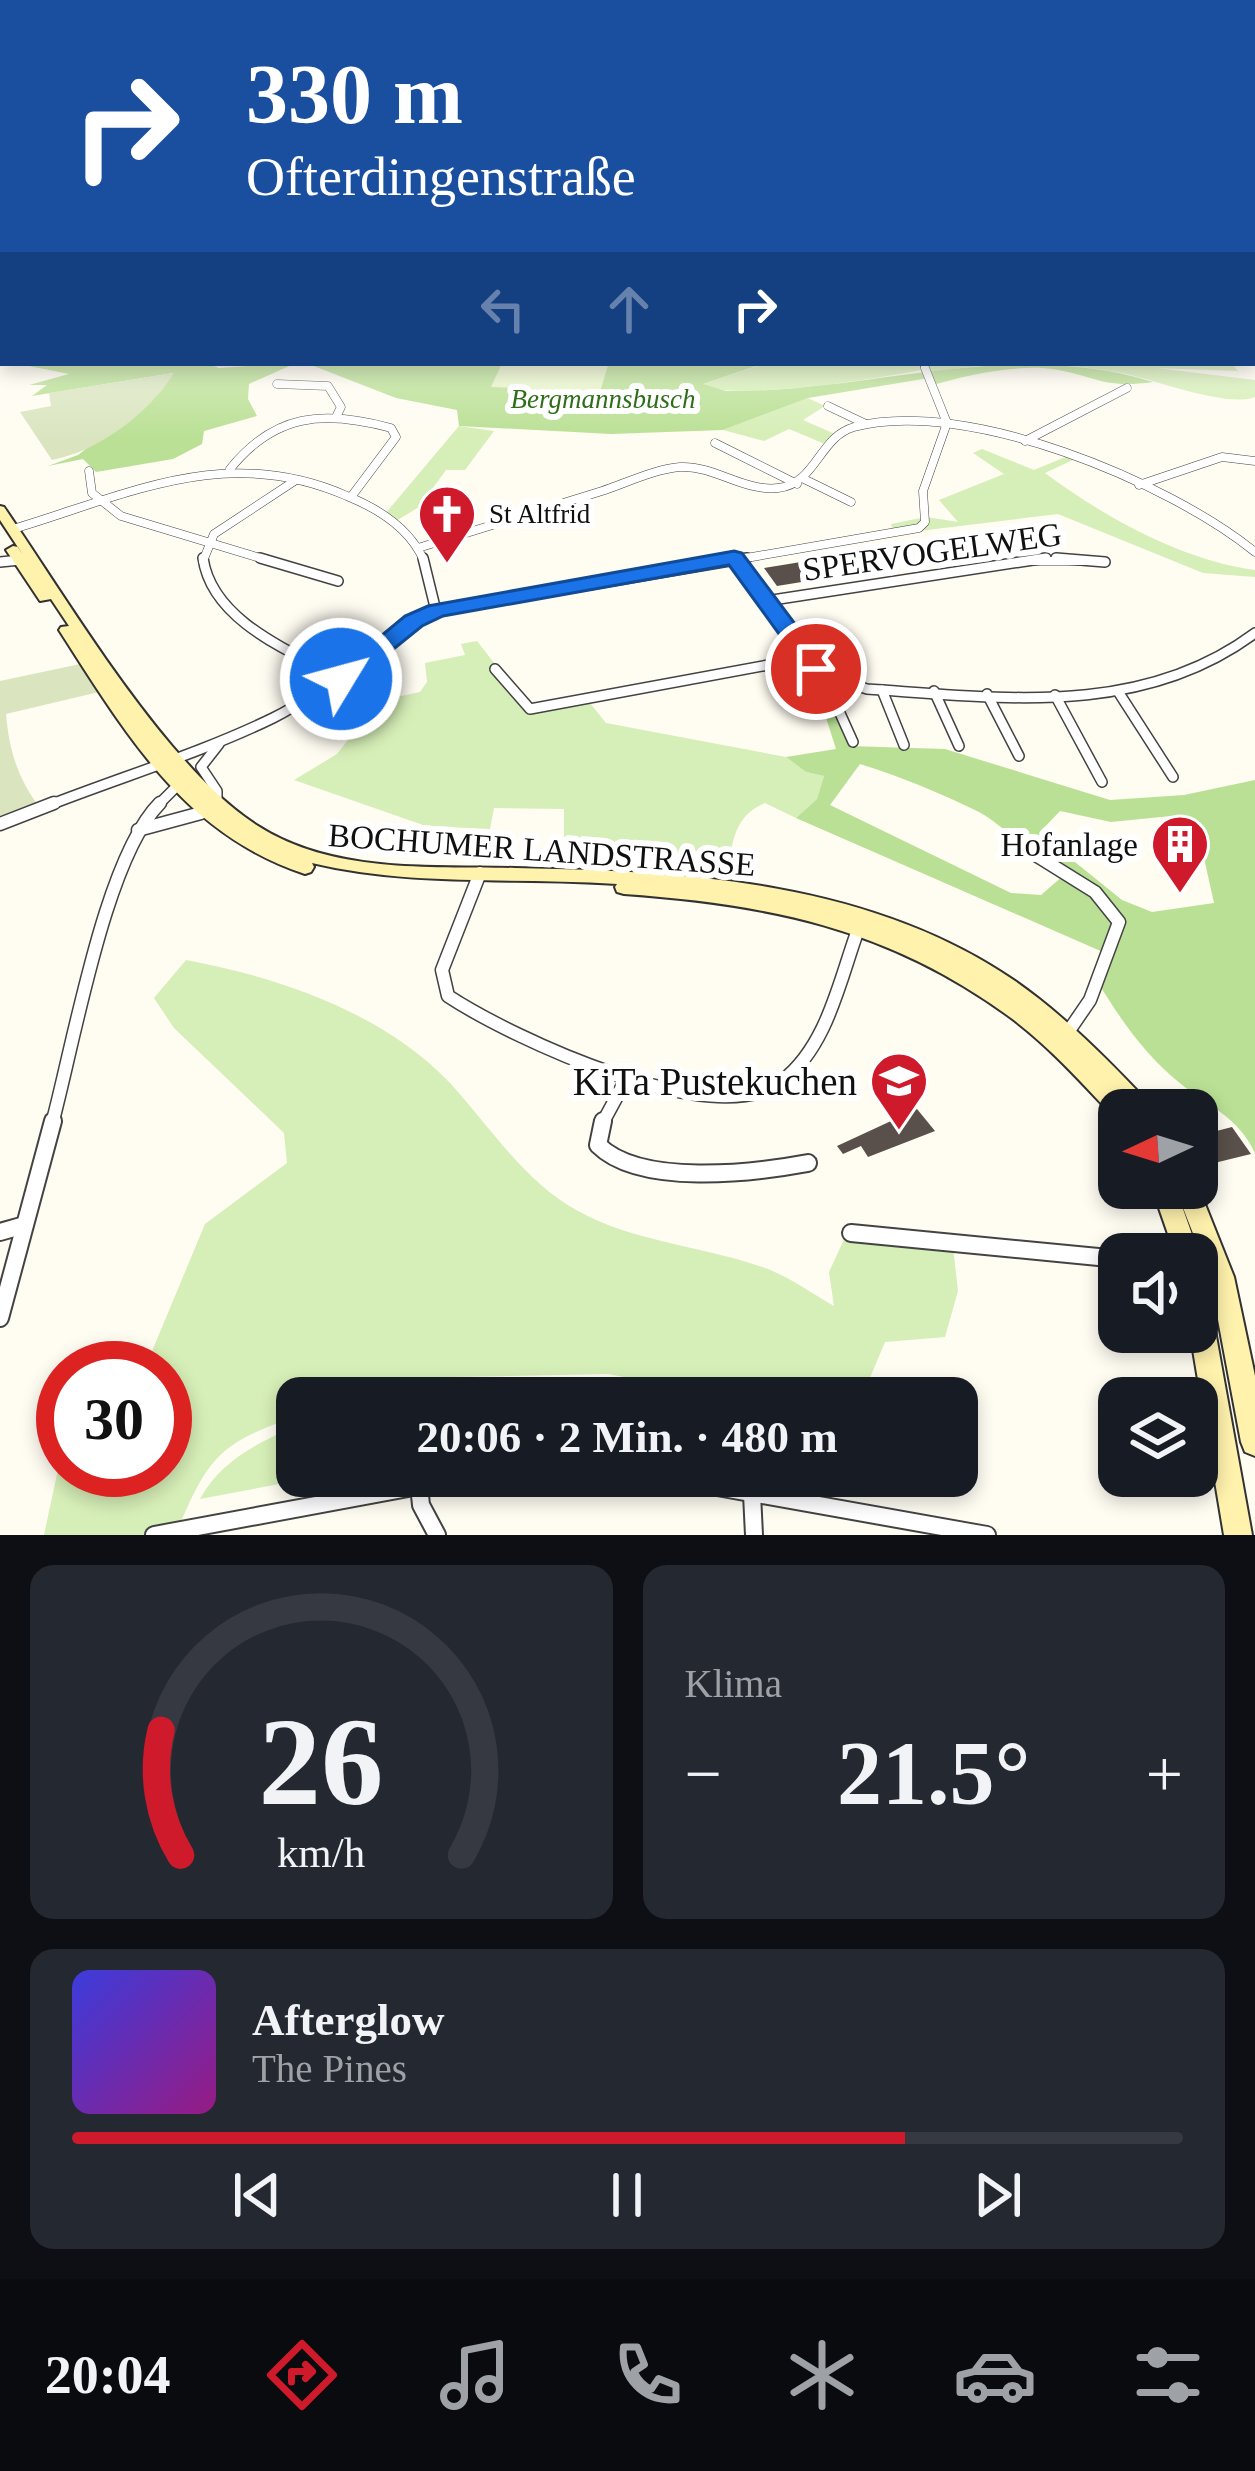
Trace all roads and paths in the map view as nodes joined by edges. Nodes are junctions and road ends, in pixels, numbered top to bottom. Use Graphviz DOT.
graph roads {
  1 [pos="924,366"];
  2 [pos="278,384"];
  3 [pos="1127,388"];
  4 [pos="828,406"];
  5 [pos="337,415"];
  6 [pos="947,423"];
  7 [pos="866,424"];
  8 [pos="1025,441"];
  9 [pos="715,443"];
  10 [pos="1255,460"];
  11 [pos="230,469"];
  12 [pos="89,471"];
  13 [pos="296,480"];
  14 [pos="801,481"];
  15 [pos="1139,484"];
  16 [pos="351,497"];
  17 [pos="851,502"];
  18 [pos="103,504"];
  19 [pos="0,510"];
  20 [pos="6,529"];
  21 [pos="207,542"];
  22 [pos="418,548"];
  23 [pos="1255,553"];
  24 [pos="734,558"];
  25 [pos="20,560"];
  26 [pos="0,562"];
  27 [pos="1106,562"];
  28 [pos="338,581"];
  29 [pos="766,601"];
  30 [pos="436,610"];
  31 [pos="1255,632"];
  32 [pos="806,658"];
  33 [pos="495,669"];
  34 [pos="341,679"];
  35 [pos="840,682"];
  36 [pos="882,689"];
  37 [pos="934,692"];
  38 [pos="1119,693"];
  39 [pos="987,694"];
  40 [pos="1055,695"];
  41 [pos="224,740"];
  42 [pos="853,742"];
  43 [pos="904,745"];
  44 [pos="959,746"];
  45 [pos="1018,756"];
  46 [pos="167,761"];
  47 [pos="1174,777"];
  48 [pos="1102,782"];
  49 [pos="176,787"];
  50 [pos="209,807"];
  51 [pos="0,824"];
  52 [pos="138,830"];
  53 [pos="1034,854"];
  54 [pos="478,879"];
  55 [pos="859,927"];
  56 [pos="1064,1037"];
  57 [pos="629,1074"];
  58 [pos="1105,1089"];
  59 [pos="1119,1089"];
  60 [pos="808,1163"];
  61 [pos="21,1226"];
  62 [pos="0,1232"];
  63 [pos="851,1233"];
  64 [pos="1098,1257"];
  65 [pos="1218,1305"];
  66 [pos="0,1318"];
  67 [pos="1207,1353"];
  68 [pos="1255,1442"];
  69 [pos="367,1497"];
  70 [pos="420,1497"];
  71 [pos="752,1497"];
  72 [pos="769,1497"];
  73 [pos="233,1528"];
  74 [pos="154,1535"];
  75 [pos="437,1535"];
  76 [pos="754,1535"];
  77 [pos="987,1535"];
  78 [pos="1238,1535"];
  1 -- 6 [label="street"];
  2 -- 5 [label="street"];
  3 -- 8 [label="street"];
  4 -- 7 [label="street"];
  5 -- 11 [label="street"];
  5 -- 16 [label="street"];
  6 -- 7 [label="street"];
  6 -- 8 [label="street"];
  6 -- 24 [label="street"];
  7 -- 14 [label="street"];
  8 -- 15 [label="street"];
  9 -- 14 [label="street"];
  10 -- 15 [label="street"];
  11 -- 13 [label="street"];
  11 -- 18 [label="street"];
  12 -- 18 [label="street"];
  13 -- 16 [label="street"];
  13 -- 21 [label="street"];
  14 -- 17 [label="street"];
  14 -- 22 [label="street"];
  15 -- 23 [label="street"];
  16 -- 22 [label="street"];
  18 -- 20 [label="street"];
  18 -- 21 [label="street"];
  19 -- 20 [label="main road, BOCHUMER LANDSTRASSE"];
  20 -- 25 [label="main road, BOCHUMER LANDSTRASSE"];
  20 -- 46 [label="main road, BOCHUMER LANDSTRASSE"];
  21 -- 28 [label="street"];
  21 -- 34 [label="street"];
  22 -- 30 [label="street"];
  24 -- 29 [label="street"];
  24 -- 30 [label="street"];
  25 -- 26 [label="street"];
  25 -- 46 [label="main road, BOCHUMER LANDSTRASSE"];
  27 -- 29 [label="street, SPERVOGELWEG"];
  29 -- 32 [label="street"];
  30 -- 34 [label="street"];
  31 -- 38 [label="street"];
  32 -- 33 [label="street"];
  32 -- 35 [label="street"];
  34 -- 41 [label="street"];
  35 -- 36 [label="street"];
  35 -- 42 [label="street"];
  36 -- 37 [label="street"];
  36 -- 43 [label="street"];
  37 -- 39 [label="street"];
  37 -- 44 [label="street"];
  38 -- 40 [label="street"];
  38 -- 47 [label="street"];
  39 -- 40 [label="street"];
  39 -- 45 [label="street"];
  40 -- 48 [label="street"];
  41 -- 46 [label="street"];
  41 -- 50 [label="street"];
  46 -- 49 [label="main road, BOCHUMER LANDSTRASSE"];
  46 -- 50 [label="main road, BOCHUMER LANDSTRASSE"];
  46 -- 51 [label="street"];
  49 -- 50 [label="main road, BOCHUMER LANDSTRASSE"];
  49 -- 52 [label="street"];
  50 -- 52 [label="street"];
  50 -- 54 [label="main road, BOCHUMER LANDSTRASSE"];
  52 -- 61 [label="street"];
  53 -- 56 [label="street"];
  54 -- 55 [label="main road, BOCHUMER LANDSTRASSE"];
  54 -- 56 [label="main road, BOCHUMER LANDSTRASSE"];
  54 -- 57 [label="street"];
  55 -- 56 [label="main road, BOCHUMER LANDSTRASSE"];
  55 -- 57 [label="street"];
  56 -- 58 [label="main road, BOCHUMER LANDSTRASSE"];
  56 -- 59 [label="main road, BOCHUMER LANDSTRASSE"];
  57 -- 60 [label="street"];
  61 -- 62 [label="street"];
  61 -- 66 [label="street"];
  63 -- 64 [label="street"];
  65 -- 68 [label="main road"];
  67 -- 78 [label="main road"];
  69 -- 73 [label="street"];
  70 -- 75 [label="street"];
  71 -- 76 [label="street"];
  72 -- 77 [label="street"];
  73 -- 74 [label="street"];
}
